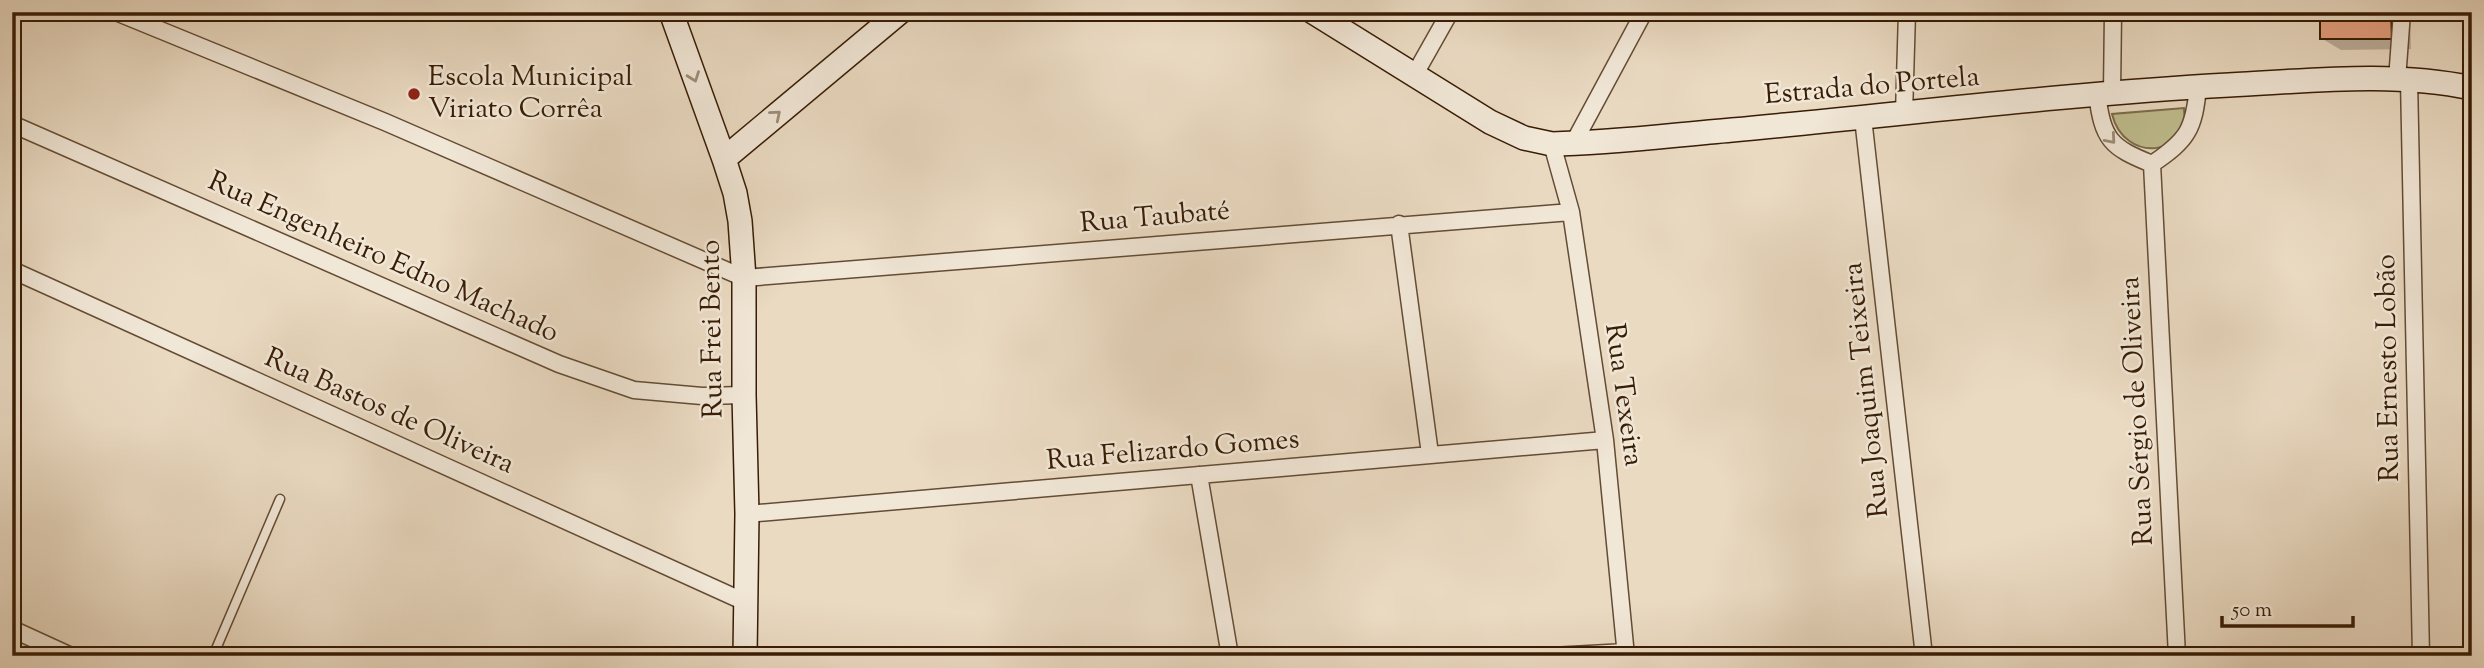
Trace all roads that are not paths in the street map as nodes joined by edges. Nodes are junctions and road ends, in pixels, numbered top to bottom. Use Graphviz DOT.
graph roads {
  1 [pos="116,12"];
  2 [pos="671,12"];
  3 [pos="900,12"];
  4 [pos="1314,12"];
  5 [pos="1450,12"];
  6 [pos="1644,12"];
  7 [pos="1907,12"];
  8 [pos="2113,12"];
  9 [pos="2402,12"];
  10 [pos="1415,74"];
  11 [pos="2403,80"];
  12 [pos="2198,87"];
  13 [pos="2472,88"];
  14 [pos="2105,94"];
  15 [pos="1904,114"];
  16 [pos="1863,118"];
  17 [pos="12,124"];
  18 [pos="1563,144"];
  19 [pos="724,159"];
  20 [pos="2152,163"];
  21 [pos="1571,212"];
  22 [pos="1399,224"];
  23 [pos="12,270"];
  24 [pos="744,278"];
  25 [pos="744,395"];
  26 [pos="1605,440"];
  27 [pos="1430,454"];
  28 [pos="1199,475"];
  29 [pos="280,499"];
  30 [pos="747,514"];
  31 [pos="745,602"];
  32 [pos="12,629"];
  33 [pos="1626,654"];
  34 [pos="71,656"];
  35 [pos="213,656"];
  36 [pos="745,656"];
  37 [pos="1230,656"];
  38 [pos="1552,656"];
  39 [pos="1924,656"];
  40 [pos="2177,656"];
  41 [pos="2421,656"];
  1 -- 24 [label="street"];
  2 -- 19 [label="main road, Rua Frei Bento, one-way"];
  19 -- 3 [label="main road, one-way"];
  4 -- 10 [label="main road, Estrada do Portela"];
  5 -- 10 [label="street"];
  6 -- 18 [label="street"];
  7 -- 15 [label="street"];
  8 -- 14 [label="street"];
  9 -- 11 [label="street, Rua Ernesto Lobão"];
  10 -- 18 [label="main road, Estrada do Portela"];
  11 -- 12 [label="main road, Estrada do Portela"];
  11 -- 13 [label="main road, Estrada do Portela"];
  11 -- 41 [label="street, Rua Ernesto Lobão"];
  12 -- 14 [label="main road, Estrada do Portela"];
  12 -- 20 [label="street"];
  14 -- 15 [label="main road, Estrada do Portela"];
  14 -- 20 [label="street, one-way"];
  15 -- 16 [label="main road, Estrada do Portela"];
  16 -- 18 [label="main road, Estrada do Portela"];
  16 -- 39 [label="street, Rua Joaquim Teixeira"];
  17 -- 25 [label="street, Rua Engenheiro Edno Machado"];
  18 -- 21 [label="street, Rua Texeira"];
  19 -- 24 [label="main road, Rua Frei Bento"];
  20 -- 40 [label="street, Rua Sérgio de Oliveira"];
  21 -- 22 [label="street, Rua Taubaté"];
  21 -- 26 [label="street, Rua Texeira"];
  22 -- 24 [label="street, Rua Taubaté"];
  22 -- 27 [label="street"];
  23 -- 31 [label="street, Rua Bastos de Oliveira"];
  24 -- 25 [label="main road, Rua Frei Bento"];
  25 -- 30 [label="main road, Rua Frei Bento"];
  26 -- 27 [label="street, Rua Felizardo Gomes"];
  26 -- 33 [label="street, Rua Texeira"];
  27 -- 28 [label="street, Rua Felizardo Gomes"];
  28 -- 30 [label="street, Rua Felizardo Gomes"];
  28 -- 37 [label="street"];
  29 -- 35 [label="lane"];
  30 -- 31 [label="main road, Rua Frei Bento"];
  31 -- 36 [label="main road, Rua Frei Bento"];
  32 -- 34 [label="street"];
  33 -- 38 [label="street"];
}
